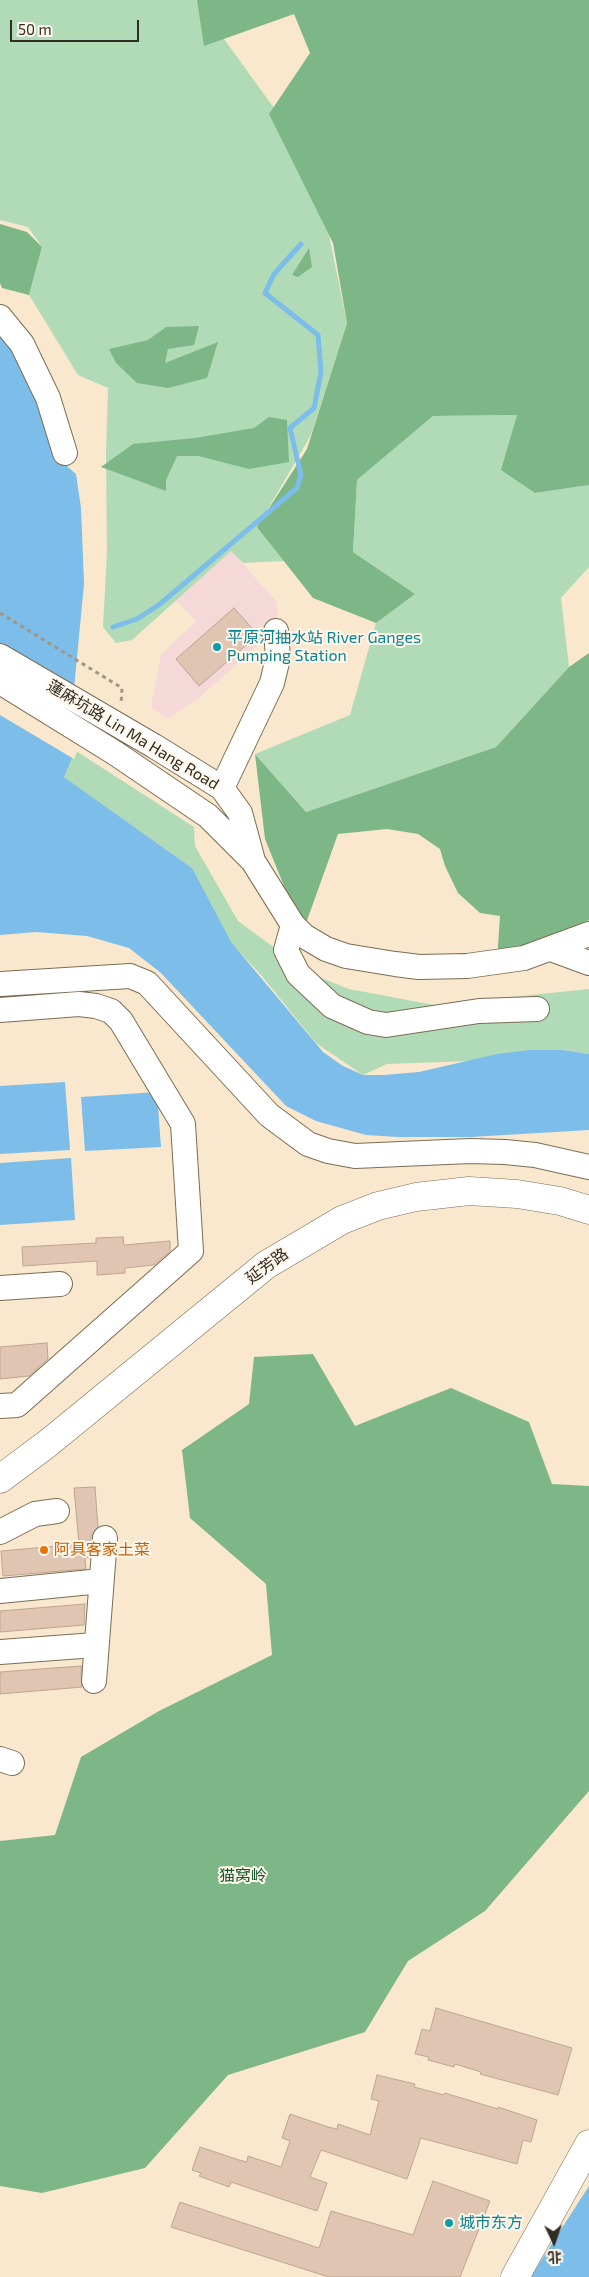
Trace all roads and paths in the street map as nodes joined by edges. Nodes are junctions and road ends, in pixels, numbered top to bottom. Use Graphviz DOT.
graph roads {
  1 [pos="0,317"];
  2 [pos="65,453"];
  3 [pos="0,613"];
  4 [pos="276,631"];
  5 [pos="0,656"];
  6 [pos="0,682"];
  7 [pos="117,724"];
  8 [pos="222,788"];
  9 [pos="254,861"];
  10 [pos="293,924"];
  11 [pos="589,934"];
  12 [pos="551,949"];
  13 [pos="589,963"];
  14 [pos="0,984"];
  15 [pos="537,1009"];
  16 [pos="0,1010"];
  17 [pos="589,1167"];
  18 [pos="589,1210"];
  19 [pos="60,1284"];
  20 [pos="0,1288"];
  21 [pos="0,1406"];
  22 [pos="0,1479"];
  23 [pos="56,1511"];
  24 [pos="0,1532"];
  25 [pos="105,1538"];
  26 [pos="101,1581"];
  27 [pos="0,1591"];
  28 [pos="96,1645"];
  29 [pos="0,1652"];
  30 [pos="94,1680"];
  31 [pos="589,2144"];
  32 [pos="515,2277"];
  1 -- 2 [label="street"];
  3 -- 7 [label="path"];
  4 -- 8 [label="street"];
  5 -- 7 [label="street, 蓮麻坑路 Lin Ma Hang Road"];
  6 -- 9 [label="street, 蓮麻坑路 Lin Ma Hang Road"];
  7 -- 8 [label="street, 蓮麻坑路 Lin Ma Hang Road"];
  8 -- 9 [label="street, 蓮麻坑路 Lin Ma Hang Road"];
  9 -- 10 [label="street, 蓮麻坑路 Lin Ma Hang Road"];
  10 -- 12 [label="street, 蓮麻坑路 Lin Ma Hang Road"];
  10 -- 15 [label="street"];
  11 -- 12 [label="street, 蓮麻坑路 Lin Ma Hang Road"];
  12 -- 13 [label="street"];
  14 -- 17 [label="street"];
  16 -- 21 [label="street"];
  18 -- 22 [label="main road, 延芳路"];
  19 -- 20 [label="street"];
  23 -- 24 [label="street"];
  25 -- 26 [label="street"];
  26 -- 27 [label="street"];
  26 -- 28 [label="street"];
  28 -- 29 [label="street"];
  28 -- 30 [label="street"];
  31 -- 32 [label="main road"];
}
